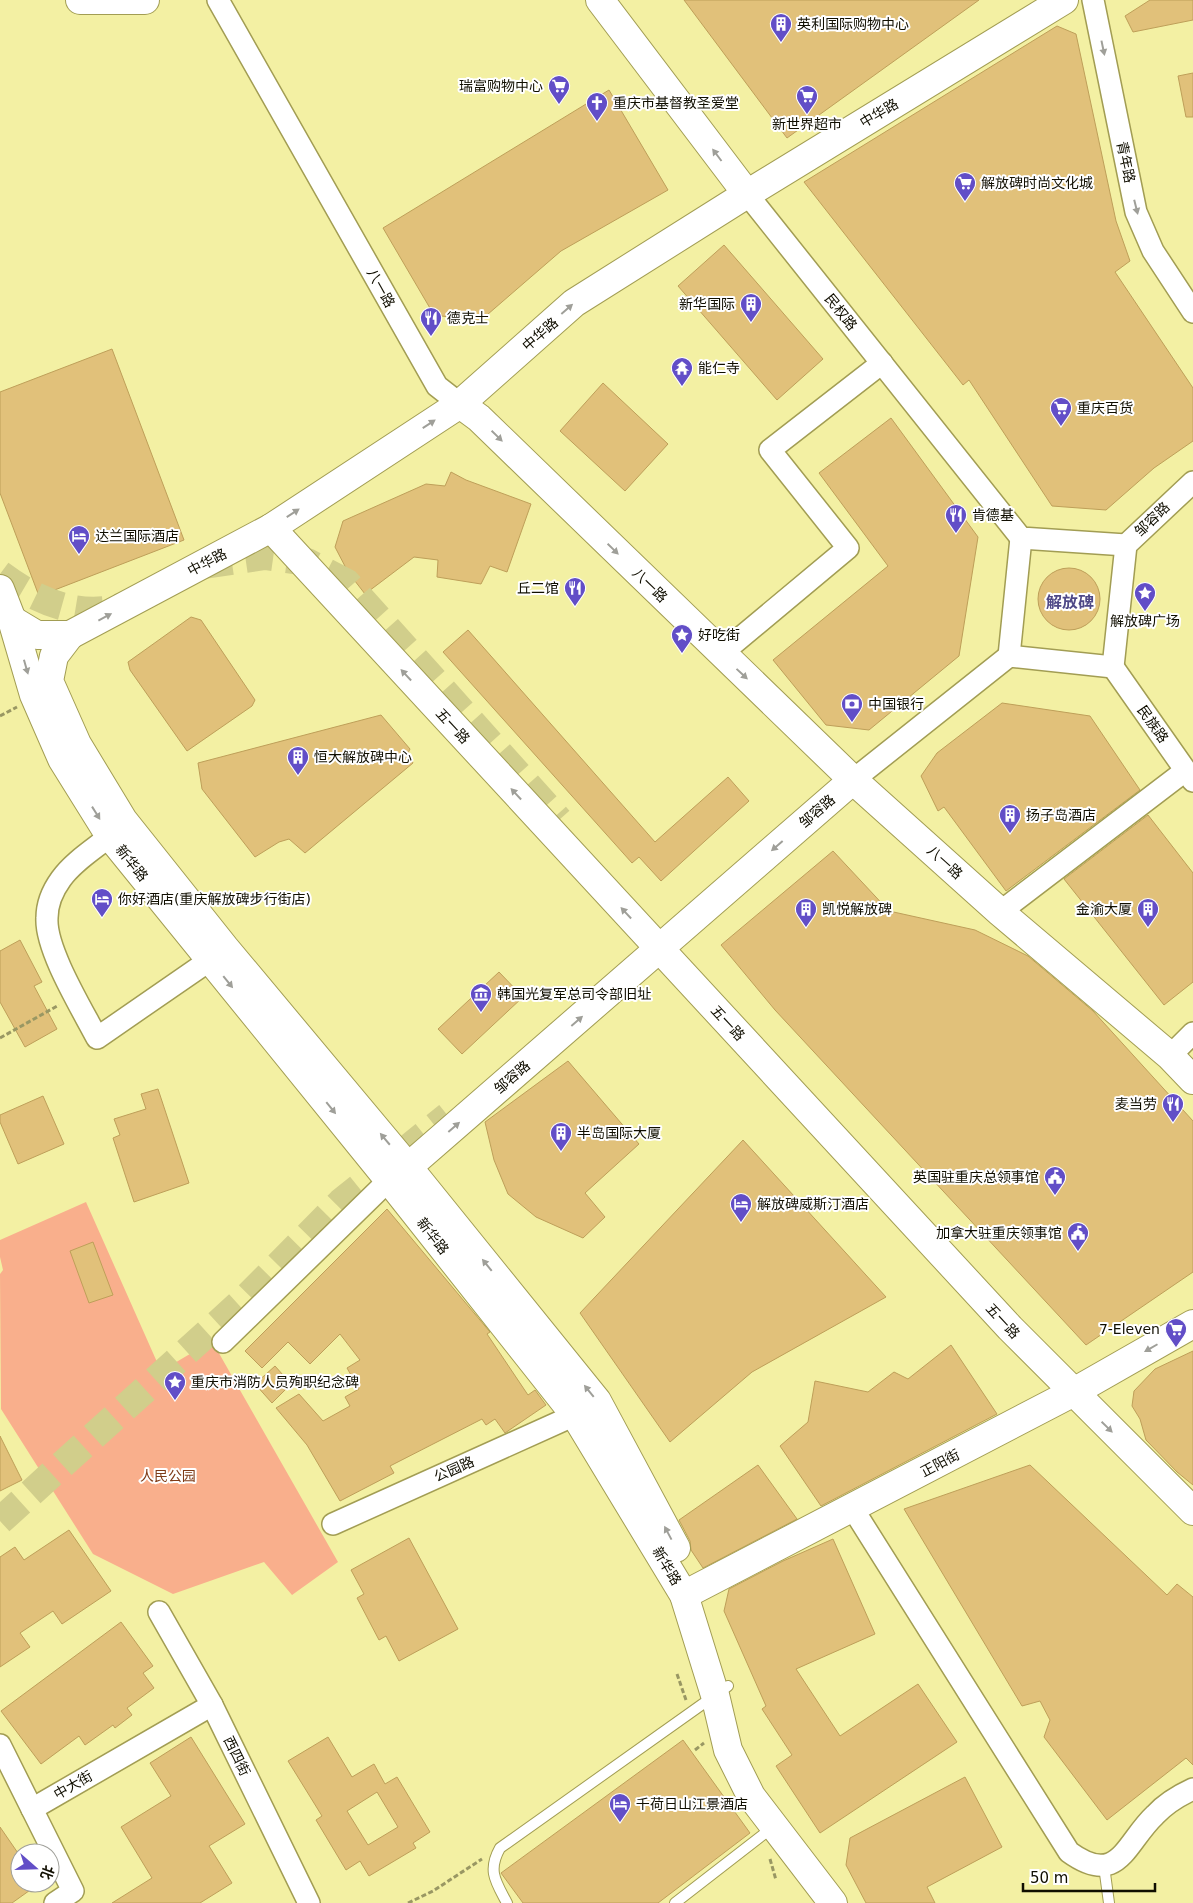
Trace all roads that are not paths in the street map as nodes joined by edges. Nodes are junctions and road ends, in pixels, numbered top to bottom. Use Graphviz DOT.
graph roads {
  1 [pos="80,0"];
  2 [pos="145,0"];
  3 [pos="218,0"];
  4 [pos="1064,0"];
  5 [pos="1093,0"];
  6 [pos="609,4"];
  7 [pos="747,194"];
  8 [pos="1193,312"];
  9 [pos="882,363"];
  10 [pos="460,404"];
  11 [pos="1193,482"];
  12 [pos="271,528"];
  13 [pos="1021,538"];
  14 [pos="1126,545"];
  15 [pos="0,589"];
  16 [pos="12,620"];
  17 [pos="70,635"];
  18 [pos="721,654"];
  19 [pos="1009,656"];
  20 [pos="1113,667"];
  21 [pos="1189,776"];
  22 [pos="853,780"];
  23 [pos="110,836"];
  24 [pos="1000,912"];
  25 [pos="659,949"];
  26 [pos="210,960"];
  27 [pos="1193,1033"];
  28 [pos="1170,1056"];
  29 [pos="1193,1080"];
  30 [pos="398,1173"];
  31 [pos="1193,1324"];
  32 [pos="223,1342"];
  33 [pos="1072,1393"];
  34 [pos="575,1415"];
  35 [pos="853,1508"];
  36 [pos="1193,1511"];
  37 [pos="334,1524"];
  38 [pos="691,1591"];
  39 [pos="159,1612"];
  40 [pos="721,1690"];
  41 [pos="212,1705"];
  42 [pos="0,1745"];
  43 [pos="1193,1789"];
  44 [pos="32,1809"];
  45 [pos="774,1826"];
  46 [pos="1104,1866"];
  47 [pos="77,1897"];
  48 [pos="55,1903"];
  49 [pos="308,1903"];
  50 [pos="507,1903"];
  51 [pos="675,1903"];
  52 [pos="833,1903"];
  53 [pos="848,1903"];
  54 [pos="1109,1903"];
  1 -- 2 [label="main road"];
  3 -- 10 [label="street, 八一路"];
  4 -- 7 [label="main road, 中华路"];
  5 -- 8 [label="street, 青年路, one-way"];
  7 -- 6 [label="main road, 民权路, one-way"];
  7 -- 9 [label="street, 民权路"];
  10 -- 7 [label="main road, 中华路, one-way"];
  9 -- 13 [label="street, 民权路"];
  9 -- 18 [label="street"];
  12 -- 10 [label="main road, 中华路, one-way"];
  10 -- 18 [label="main road, 八一路, one-way"];
  11 -- 14 [label="street, 邹容路"];
  17 -- 12 [label="main road, 中华路, one-way"];
  25 -- 12 [label="main road, 五一路, one-way"];
  13 -- 14 [label="street"];
  13 -- 19 [label="street"];
  14 -- 20 [label="street, 邹容路"];
  15 -- 16 [label="main road, 新华路"];
  16 -- 17 [label="main road, 中华路"];
  16 -- 23 [label="main road, 新华路, one-way"];
  30 -- 17 [label="main road, 新华路, one-way"];
  18 -- 22 [label="main road, 八一路, one-way"];
  19 -- 20 [label="street"];
  19 -- 22 [label="street, 邹容路"];
  20 -- 21 [label="street, 民族路"];
  21 -- 24 [label="street"];
  22 -- 24 [label="main road, 八一路"];
  22 -- 25 [label="main road, 邹容路, one-way"];
  23 -- 26 [label="main road, 新华路"];
  23 -- 26 [label="street"];
  24 -- 28 [label="main road, 八一路"];
  30 -- 25 [label="main road, 邹容路, one-way"];
  25 -- 33 [label="main road, 五一路"];
  26 -- 30 [label="main road, 新华路, one-way"];
  27 -- 28 [label="street"];
  28 -- 29 [label="main road, 八一路"];
  30 -- 32 [label="street"];
  30 -- 34 [label="main road, 新华路"];
  38 -- 30 [label="main road, 新华路, one-way"];
  31 -- 33 [label="main road, 正阳街, one-way"];
  33 -- 35 [label="main road, 正阳街"];
  33 -- 36 [label="main road, 五一路, one-way"];
  34 -- 37 [label="street, 公园路"];
  34 -- 38 [label="main road, 新华路"];
  35 -- 38 [label="main road, 正阳街"];
  35 -- 46 [label="street"];
  38 -- 40 [label="main road, 新华路"];
  39 -- 41 [label="street, 西四街"];
  40 -- 45 [label="main road, 新华路"];
  40 -- 50 [label="lane"];
  40 -- 53 [label="main road, 新华路"];
  41 -- 44 [label="street, 中大街"];
  41 -- 49 [label="street, 西四街"];
  42 -- 44 [label="street"];
  43 -- 46 [label="street"];
  44 -- 47 [label="street"];
  45 -- 51 [label="lane"];
  45 -- 52 [label="main road, 新华路"];
  46 -- 54 [label="lane"];
  47 -- 48 [label="street"];
}
